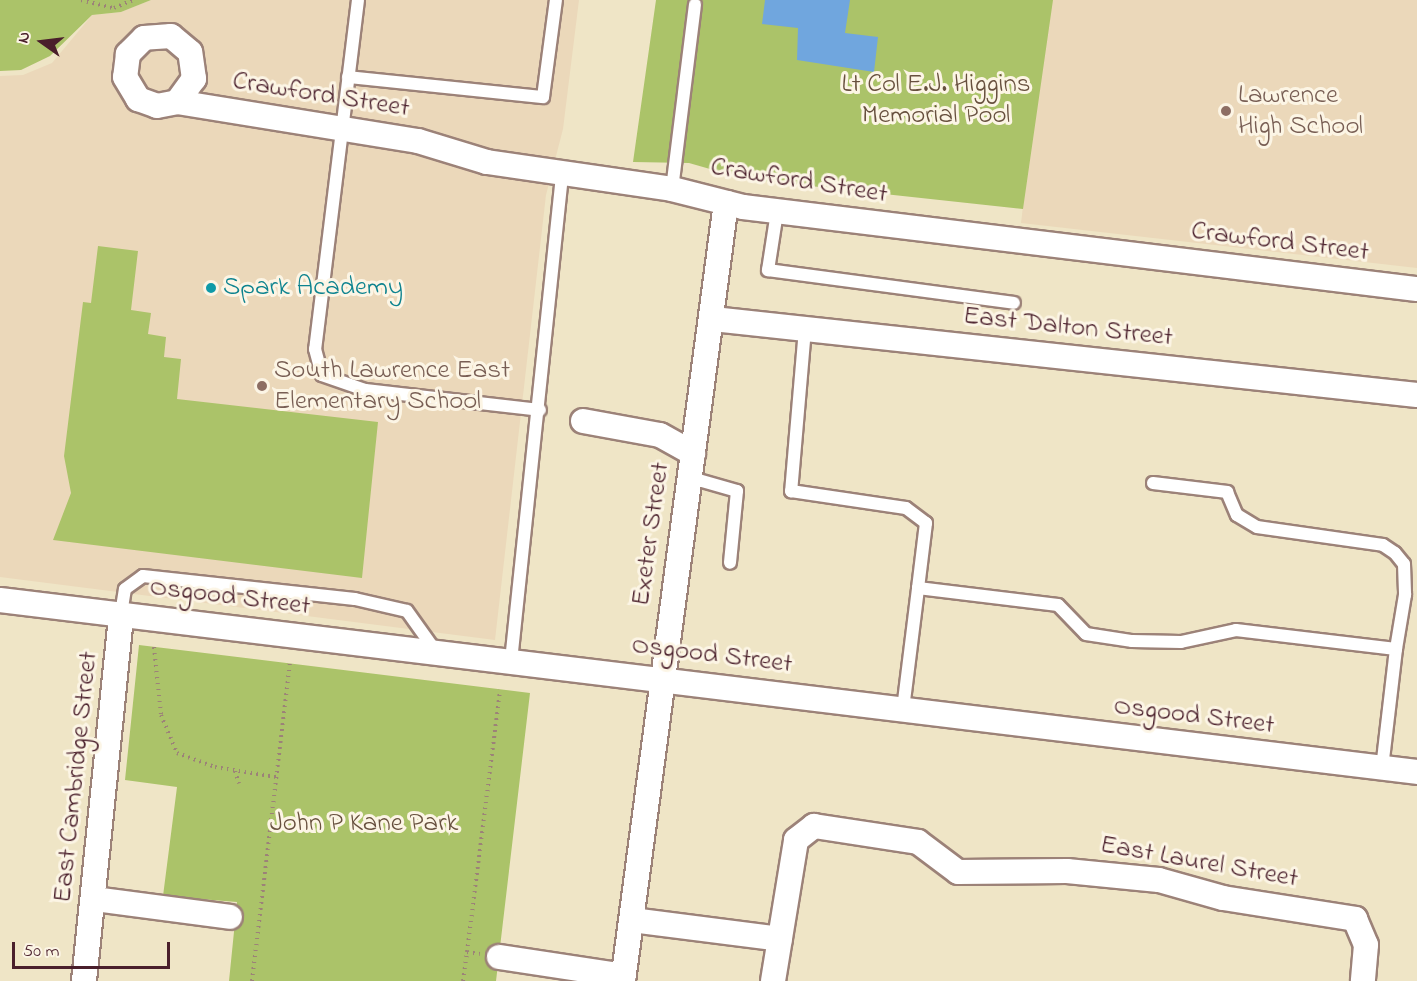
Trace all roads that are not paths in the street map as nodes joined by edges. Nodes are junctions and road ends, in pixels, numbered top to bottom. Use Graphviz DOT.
graph roads {
  1 [pos="358,0"];
  2 [pos="556,0"];
  3 [pos="695,4"];
  4 [pos="348,77"];
  5 [pos="177,102"];
  6 [pos="342,129"];
  7 [pos="562,177"];
  8 [pos="672,189"];
  9 [pos="726,203"];
  10 [pos="777,212"];
  11 [pos="1417,289"];
  12 [pos="1014,303"];
  13 [pos="713,319"];
  14 [pos="805,329"];
  15 [pos="1417,395"];
  16 [pos="540,410"];
  17 [pos="583,421"];
  18 [pos="693,453"];
  19 [pos="688,477"];
  20 [pos="1153,483"];
  21 [pos="730,563"];
  22 [pos="918,588"];
  23 [pos="0,600"];
  24 [pos="121,614"];
  25 [pos="1396,649"];
  26 [pos="437,652"];
  27 [pos="511,661"];
  28 [pos="661,679"];
  29 [pos="903,709"];
  30 [pos="1382,769"];
  31 [pos="1417,772"];
  32 [pos="94,899"];
  33 [pos="230,916"];
  34 [pos="632,920"];
  35 [pos="780,939"];
  36 [pos="499,957"];
  37 [pos="623,978"];
  38 [pos="84,981"];
  39 [pos="773,981"];
  40 [pos="1363,981"];
  1 -- 4 [label="lane"];
  2 -- 4 [label="lane"];
  3 -- 8 [label="lane"];
  4 -- 6 [label="lane"];
  5 -- 6 [label="street, Crawford Street"];
  6 -- 7 [label="street, Crawford Street"];
  6 -- 16 [label="lane"];
  7 -- 8 [label="street, Crawford Street"];
  7 -- 16 [label="lane"];
  8 -- 9 [label="street, Crawford Street"];
  9 -- 10 [label="street, Crawford Street"];
  9 -- 13 [label="street, Exeter Street"];
  10 -- 11 [label="street, Crawford Street"];
  10 -- 12 [label="lane"];
  13 -- 14 [label="street, East Dalton Street"];
  13 -- 18 [label="street, Exeter Street"];
  14 -- 15 [label="street, East Dalton Street"];
  14 -- 22 [label="lane"];
  16 -- 27 [label="lane"];
  17 -- 18 [label="street"];
  18 -- 19 [label="street, Exeter Street"];
  19 -- 21 [label="lane"];
  19 -- 28 [label="street, Exeter Street"];
  20 -- 25 [label="lane"];
  22 -- 25 [label="lane"];
  22 -- 29 [label="lane"];
  23 -- 24 [label="street, Osgood Street"];
  24 -- 26 [label="street, Osgood Street"];
  24 -- 26 [label="lane"];
  24 -- 32 [label="street, East Cambridge Street"];
  25 -- 30 [label="lane"];
  26 -- 27 [label="street, Osgood Street"];
  27 -- 28 [label="street, Osgood Street"];
  28 -- 29 [label="street, Osgood Street"];
  28 -- 34 [label="street, Exeter Street"];
  29 -- 30 [label="street, Osgood Street"];
  30 -- 31 [label="street, Osgood Street"];
  32 -- 33 [label="street"];
  32 -- 38 [label="street, East Cambridge Street"];
  34 -- 35 [label="street"];
  34 -- 37 [label="street, Exeter Street"];
  35 -- 39 [label="street"];
  35 -- 40 [label="street, East Laurel Street"];
  36 -- 37 [label="street"];
}
